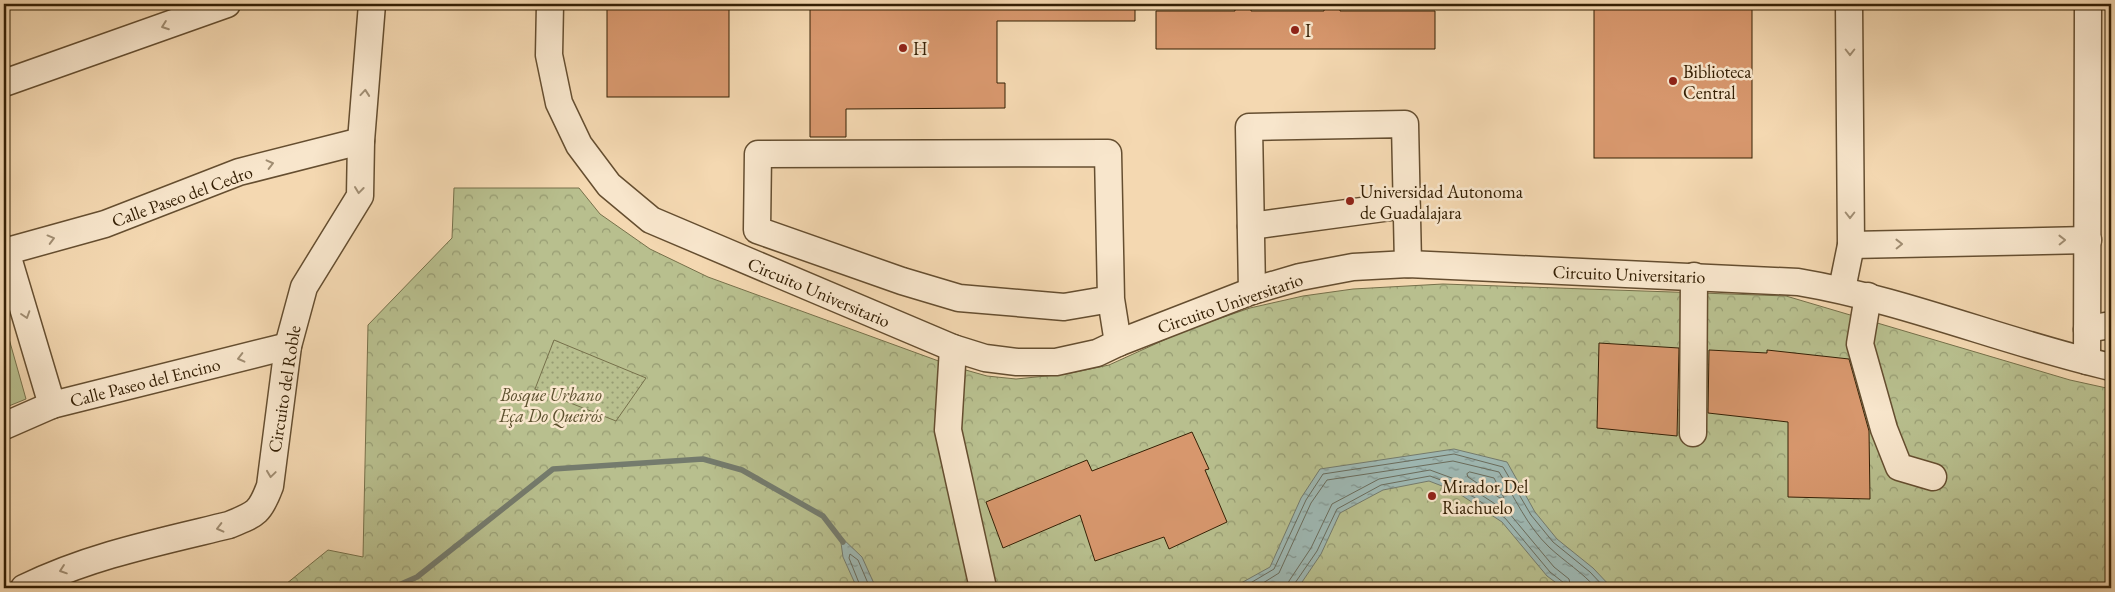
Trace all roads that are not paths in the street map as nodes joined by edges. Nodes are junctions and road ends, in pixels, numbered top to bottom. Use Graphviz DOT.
graph roads {
  1 [pos="227,4"];
  2 [pos="372,4"];
  3 [pos="550,4"];
  4 [pos="1850,4"];
  5 [pos="2088,4"];
  6 [pos="4,83"];
  7 [pos="361,142"];
  8 [pos="1406,205"];
  9 [pos="1251,226"];
  10 [pos="757,230"];
  11 [pos="2088,240"];
  12 [pos="1851,245"];
  13 [pos="5,252"];
  14 [pos="749,263"];
  15 [pos="1408,264"];
  16 [pos="1694,276"];
  17 [pos="1842,290"];
  18 [pos="1252,291"];
  19 [pos="1868,296"];
  20 [pos="1111,299"];
  21 [pos="2099,327"];
  22 [pos="1118,343"];
  23 [pos="288,346"];
  24 [pos="953,348"];
  25 [pos="2099,364"];
  26 [pos="52,405"];
  27 [pos="4,426"];
  28 [pos="1693,433"];
  29 [pos="1933,477"];
  30 [pos="24,588"];
  31 [pos="983,588"];
  1 -- 6 [label="street, one-way"];
  7 -- 2 [label="street, Circuito del Roble, one-way"];
  3 -- 14 [label="street, Circuito Universitario"];
  4 -- 12 [label="street, one-way"];
  5 -- 11 [label="street"];
  13 -- 7 [label="street, Calle Paseo del Cedro, one-way"];
  7 -- 23 [label="street, Circuito del Roble, one-way"];
  8 -- 9 [label="street"];
  8 -- 9 [label="street"];
  8 -- 15 [label="street"];
  9 -- 18 [label="street"];
  10 -- 14 [label="street"];
  10 -- 20 [label="street"];
  10 -- 20 [label="street"];
  12 -- 11 [label="street, one-way"];
  11 -- 21 [label="street"];
  12 -- 17 [label="street"];
  13 -- 26 [label="street, one-way"];
  14 -- 24 [label="street, Circuito Universitario"];
  15 -- 16 [label="street, Circuito Universitario"];
  15 -- 18 [label="street, Circuito Universitario"];
  16 -- 17 [label="street, Circuito Universitario"];
  16 -- 28 [label="street"];
  17 -- 19 [label="street, Circuito Universitario"];
  18 -- 22 [label="street, Circuito Universitario"];
  19 -- 25 [label="street, Circuito Universitario"];
  19 -- 29 [label="street"];
  20 -- 22 [label="street"];
  21 -- 25 [label="street"];
  22 -- 24 [label="street, Circuito Universitario"];
  23 -- 26 [label="street, Calle Paseo del Encino, one-way"];
  23 -- 30 [label="street, Circuito del Roble, one-way"];
  24 -- 31 [label="street"];
  26 -- 27 [label="street, Calle Paseo del Encino"];
}
